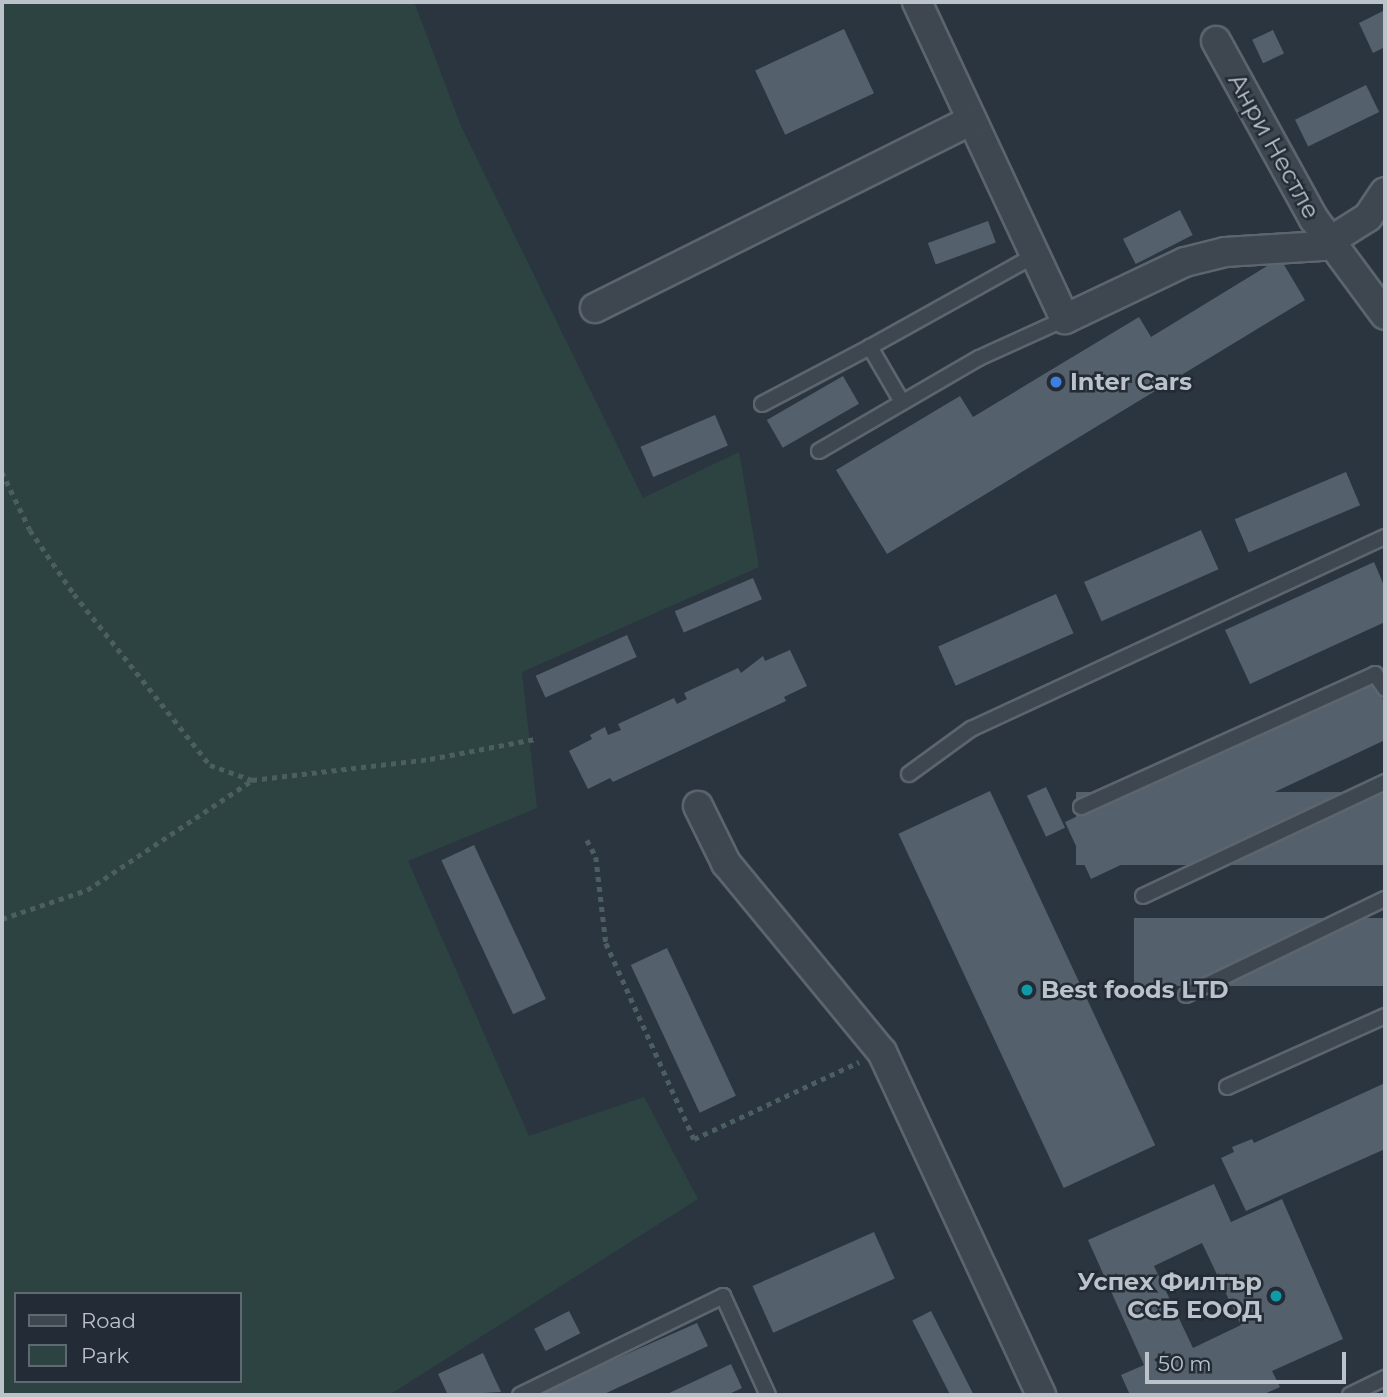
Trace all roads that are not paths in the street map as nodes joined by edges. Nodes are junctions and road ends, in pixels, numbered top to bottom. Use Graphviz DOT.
graph roads {
  1 [pos="916,2"];
  2 [pos="1216,41"];
  3 [pos="972,120"];
  4 [pos="1385,192"];
  5 [pos="1332,241"];
  6 [pos="1035,255"];
  7 [pos="595,309"];
  8 [pos="1385,314"];
  9 [pos="1065,319"];
  10 [pos="870,347"];
  11 [pos="902,402"];
  12 [pos="762,404"];
  13 [pos="819,451"];
  14 [pos="1385,537"];
  15 [pos="1385,689"];
  16 [pos="909,774"];
  17 [pos="1385,782"];
  18 [pos="698,806"];
  19 [pos="1081,807"];
  20 [pos="1143,896"];
  21 [pos="1385,899"];
  22 [pos="1186,995"];
  23 [pos="1385,1016"];
  24 [pos="1227,1087"];
  25 [pos="1385,1378"];
  26 [pos="520,1395"];
  27 [pos="768,1395"];
  28 [pos="1041,1395"];
  29 [pos="1350,1395"];
  1 -- 3 [label="street"];
  2 -- 5 [label="street, Анри Нестле"];
  3 -- 6 [label="street"];
  3 -- 7 [label="street"];
  4 -- 5 [label="street"];
  5 -- 8 [label="street, Анри Нестле"];
  5 -- 9 [label="street"];
  6 -- 9 [label="street"];
  6 -- 10 [label="lane"];
  9 -- 11 [label="lane"];
  10 -- 11 [label="lane"];
  10 -- 12 [label="lane"];
  11 -- 13 [label="lane"];
  14 -- 16 [label="lane"];
  15 -- 19 [label="lane"];
  17 -- 20 [label="lane"];
  18 -- 28 [label="street"];
  21 -- 22 [label="lane"];
  23 -- 24 [label="lane"];
  25 -- 29 [label="lane"];
  26 -- 27 [label="lane"];
}
